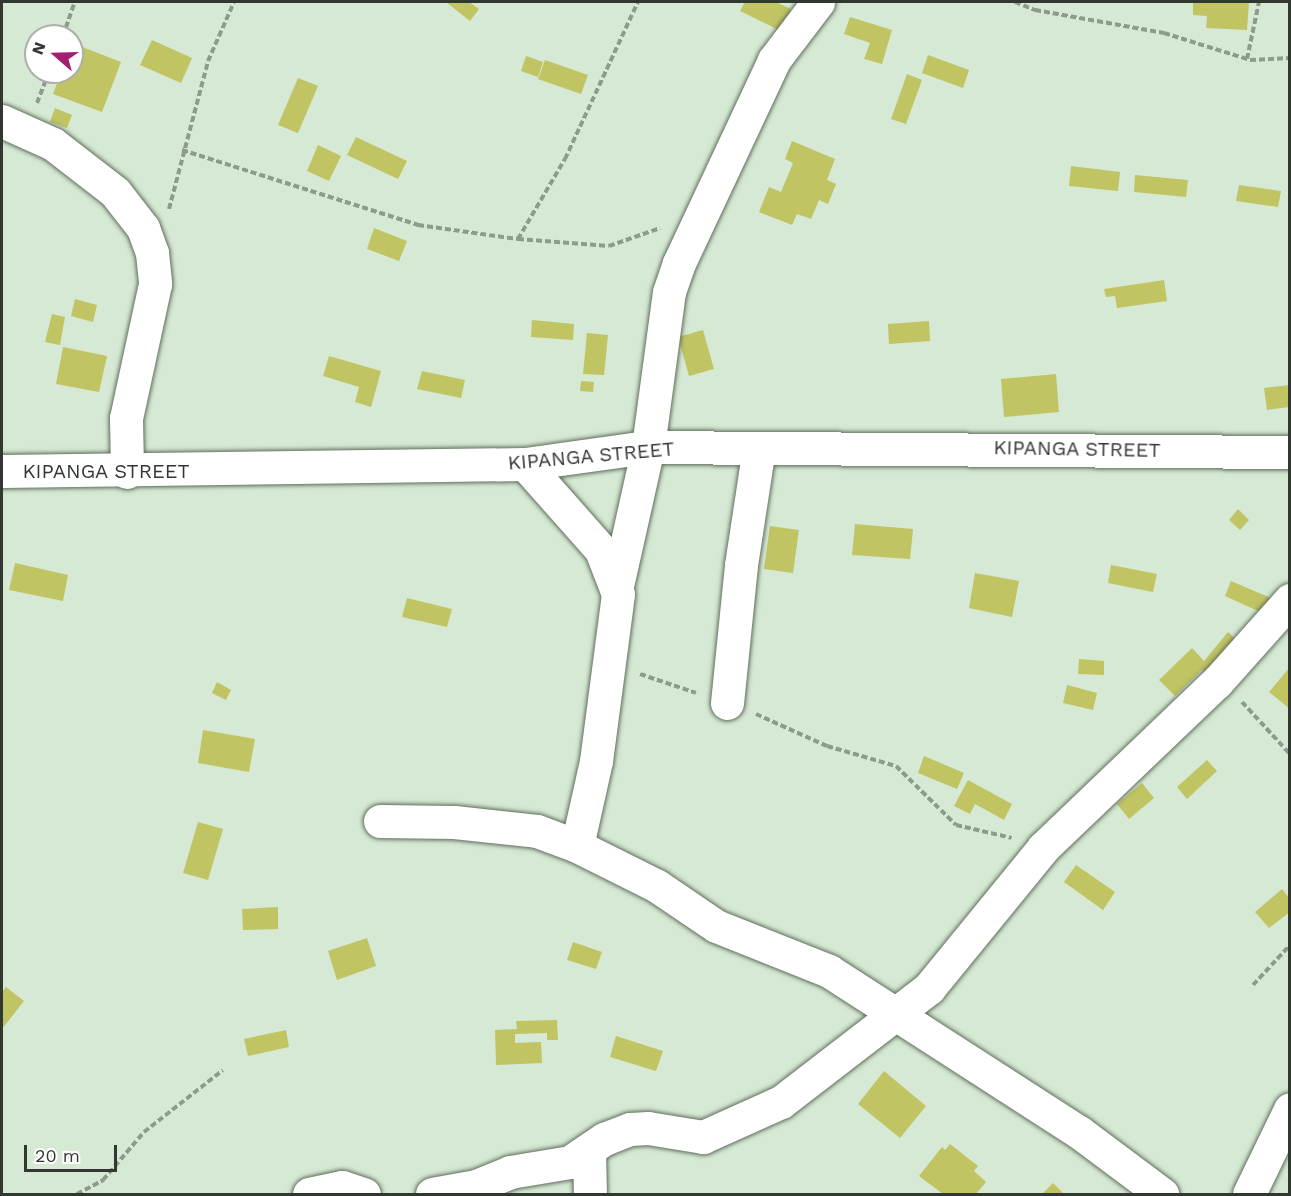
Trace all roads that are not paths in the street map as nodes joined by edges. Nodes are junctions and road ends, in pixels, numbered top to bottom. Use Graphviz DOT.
graph roads {
  1 [pos="818,2"];
  2 [pos="2,121"];
  3 [pos="648,447"];
  4 [pos="759,448"];
  5 [pos="1290,453"];
  6 [pos="525,464"];
  7 [pos="2,471"];
  8 [pos="127,472"];
  9 [pos="617,586"];
  10 [pos="1290,600"];
  11 [pos="727,703"];
  12 [pos="380,821"];
  13 [pos="577,846"];
  14 [pos="898,1014"];
  15 [pos="1290,1109"];
  16 [pos="589,1151"];
  17 [pos="309,1194"];
  18 [pos="364,1194"];
  19 [pos="432,1194"];
  20 [pos="591,1194"];
  21 [pos="1162,1194"];
  22 [pos="1249,1194"];
  1 -- 3 [label="street"];
  2 -- 8 [label="street"];
  3 -- 4 [label="street, KIPANGA STREET"];
  3 -- 6 [label="street, KIPANGA STREET"];
  3 -- 9 [label="street"];
  4 -- 5 [label="street, KIPANGA STREET"];
  4 -- 11 [label="street"];
  6 -- 8 [label="street, KIPANGA STREET"];
  6 -- 9 [label="street"];
  7 -- 8 [label="street, KIPANGA STREET"];
  9 -- 13 [label="street"];
  10 -- 14 [label="street"];
  12 -- 13 [label="street"];
  13 -- 14 [label="street"];
  14 -- 16 [label="street"];
  14 -- 21 [label="street"];
  15 -- 22 [label="street"];
  16 -- 19 [label="street"];
  16 -- 20 [label="street"];
  17 -- 18 [label="street"];
}
